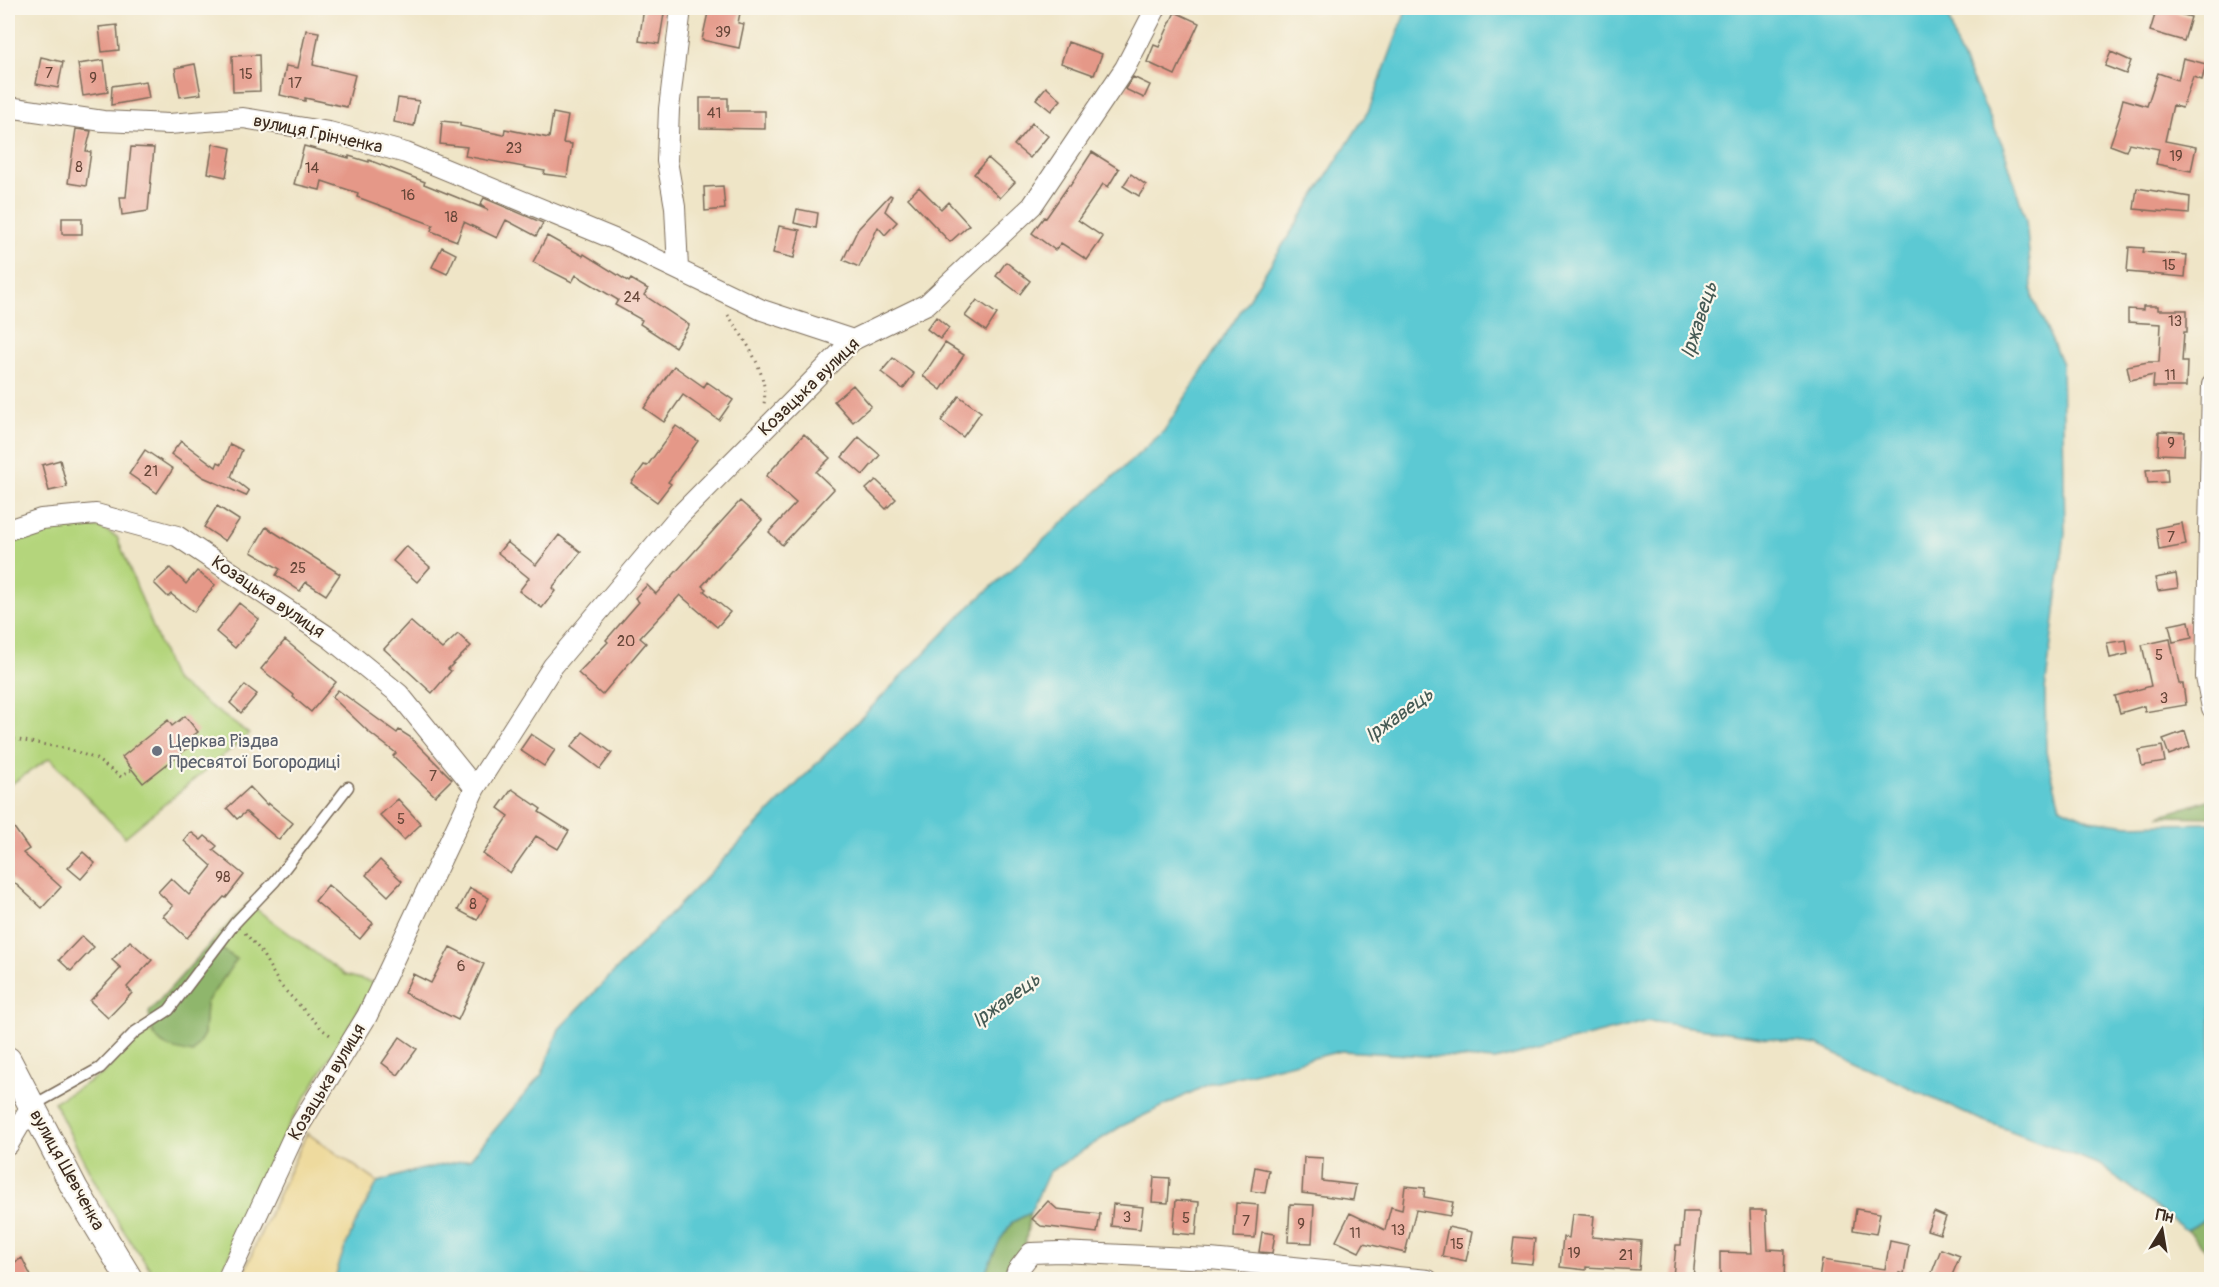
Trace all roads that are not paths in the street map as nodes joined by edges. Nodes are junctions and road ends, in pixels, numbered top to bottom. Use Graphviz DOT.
graph roads {
  1 [pos="681,8"];
  2 [pos="1156,8"];
  3 [pos="8,107"];
  4 [pos="678,268"];
  5 [pos="853,340"];
  6 [pos="2211,385"];
  7 [pos="8,530"];
  8 [pos="2211,708"];
  9 [pos="348,787"];
  10 [pos="475,788"];
  11 [pos="8,1060"];
  12 [pos="31,1106"];
  13 [pos="8,1145"];
  14 [pos="130,1280"];
  15 [pos="227,1280"];
  16 [pos="1014,1280"];
  17 [pos="1428,1280"];
  1 -- 4 [label="street"];
  2 -- 5 [label="street, Козацька вулиця"];
  3 -- 4 [label="street, вулиця Грінченка"];
  4 -- 5 [label="street, вулиця Грінченка"];
  5 -- 10 [label="street, Козацька вулиця"];
  6 -- 8 [label="street"];
  7 -- 10 [label="street, Козацька вулиця"];
  9 -- 12 [label="lane"];
  10 -- 15 [label="street, Козацька вулиця"];
  11 -- 12 [label="street, вулиця Шевченка"];
  12 -- 13 [label="street"];
  12 -- 14 [label="street, вулиця Шевченка"];
  16 -- 17 [label="street"];
}
